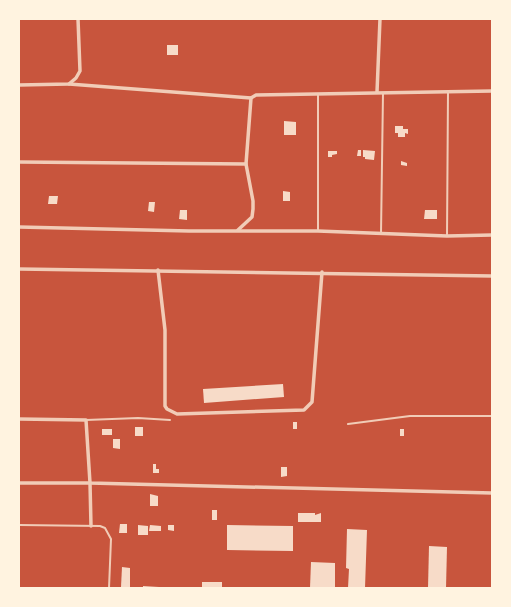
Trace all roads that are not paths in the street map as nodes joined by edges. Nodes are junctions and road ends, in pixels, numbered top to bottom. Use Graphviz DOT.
graph roads {
  1 [pos="78,19"];
  2 [pos="380,19"];
  3 [pos="69,84"];
  4 [pos="19,85"];
  5 [pos="492,91"];
  6 [pos="376,92"];
  7 [pos="383,92"];
  8 [pos="448,92"];
  9 [pos="318,93"];
  10 [pos="252,98"];
  11 [pos="19,162"];
  12 [pos="246,164"];
  13 [pos="19,227"];
  14 [pos="238,230"];
  15 [pos="318,231"];
  16 [pos="381,234"];
  17 [pos="492,235"];
  18 [pos="447,236"];
  19 [pos="19,269"];
  20 [pos="158,270"];
  21 [pos="322,272"];
  22 [pos="492,276"];
  23 [pos="492,416"];
  24 [pos="19,420"];
  25 [pos="86,420"];
  26 [pos="170,420"];
  27 [pos="348,424"];
  28 [pos="19,483"];
  29 [pos="90,483"];
  30 [pos="492,493"];
  31 [pos="19,525"];
  32 [pos="91,526"];
  33 [pos="110,588"];
  1 -- 3 [label="street"];
  2 -- 6 [label="street"];
  3 -- 4 [label="street"];
  3 -- 10 [label="street"];
  5 -- 8 [label="street"];
  6 -- 7 [label="street"];
  6 -- 9 [label="street"];
  7 -- 8 [label="street"];
  7 -- 16 [label="lane"];
  8 -- 18 [label="lane"];
  9 -- 10 [label="street"];
  9 -- 15 [label="lane"];
  10 -- 12 [label="street"];
  11 -- 12 [label="street"];
  12 -- 14 [label="street"];
  13 -- 14 [label="street"];
  14 -- 15 [label="street"];
  15 -- 16 [label="street"];
  16 -- 18 [label="street"];
  17 -- 18 [label="street"];
  19 -- 20 [label="street"];
  20 -- 21 [label="street"];
  20 -- 21 [label="street"];
  21 -- 22 [label="street"];
  23 -- 27 [label="lane"];
  24 -- 25 [label="street"];
  25 -- 26 [label="lane"];
  25 -- 29 [label="street"];
  28 -- 29 [label="street"];
  29 -- 30 [label="street"];
  29 -- 32 [label="street"];
  31 -- 32 [label="lane"];
  32 -- 33 [label="lane"];
}
